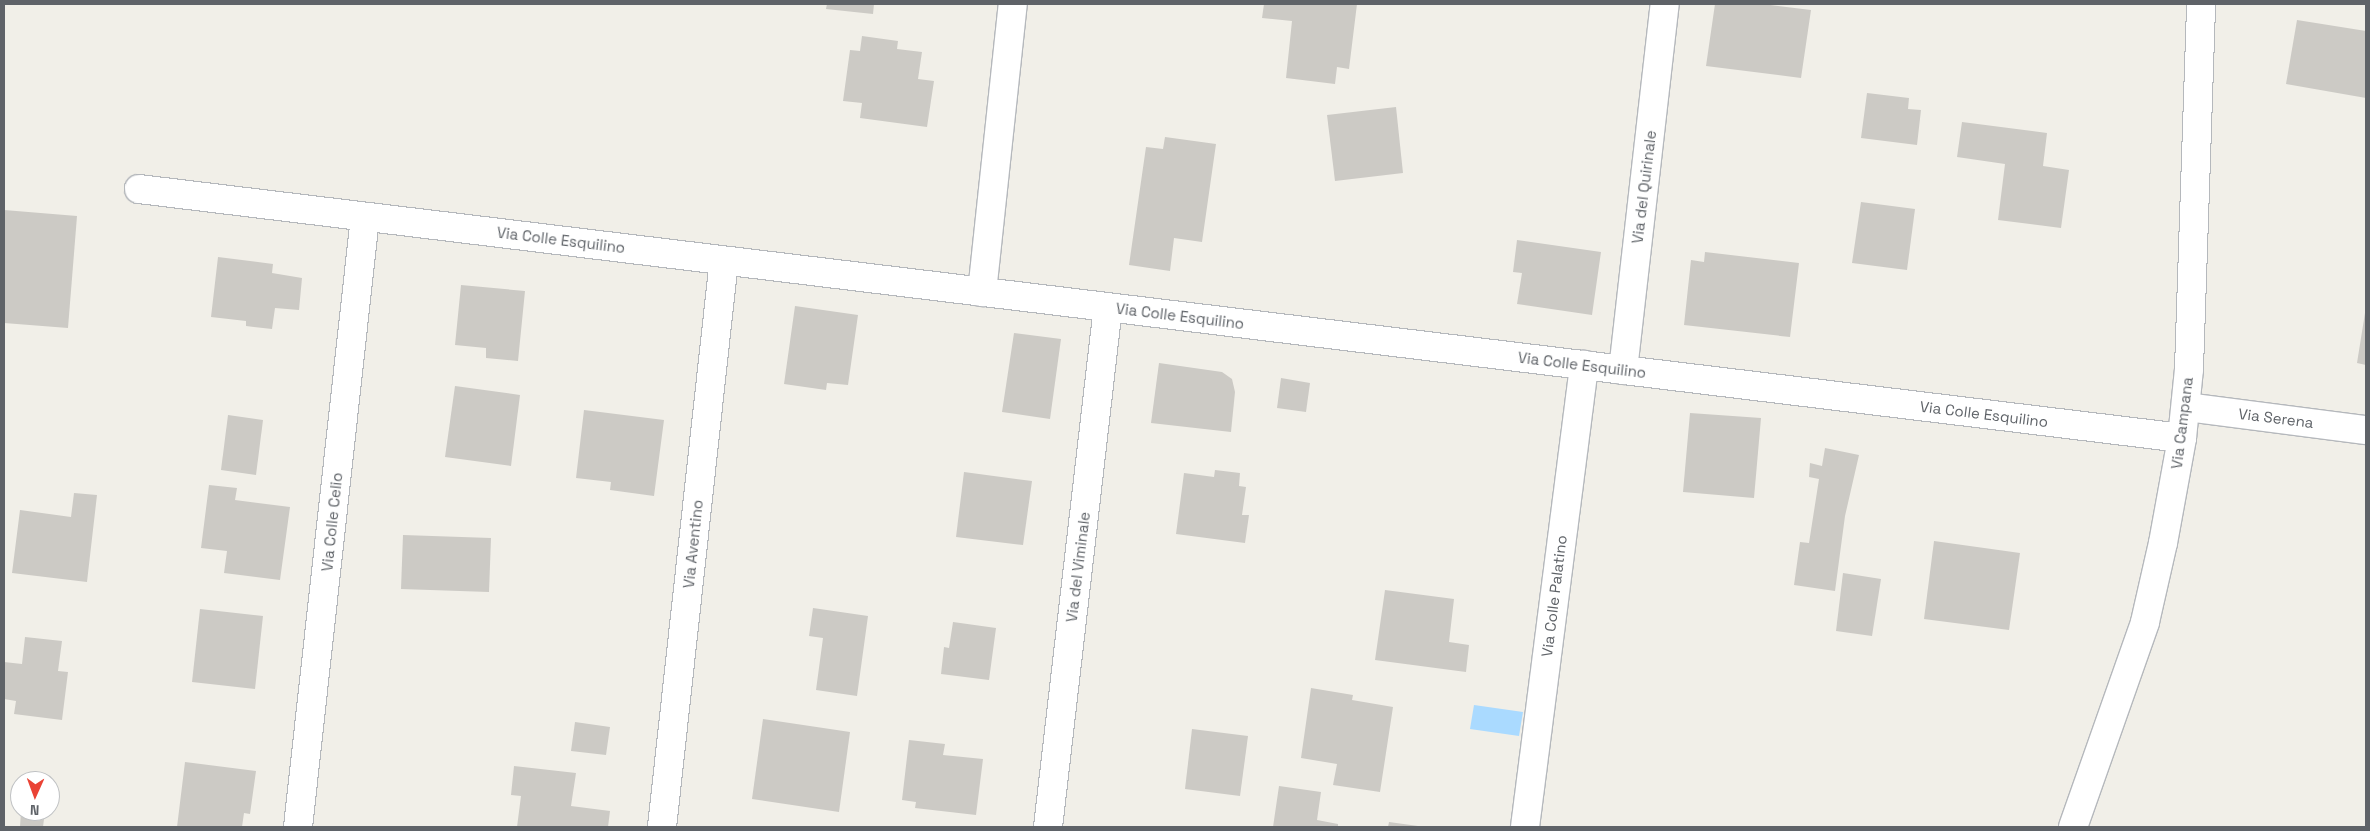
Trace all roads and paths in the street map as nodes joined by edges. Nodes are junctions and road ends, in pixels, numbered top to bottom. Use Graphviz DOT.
graph roads {
  1 [pos="1012,4"];
  2 [pos="1665,4"];
  3 [pos="2202,4"];
  4 [pos="139,189"];
  5 [pos="365,216"];
  6 [pos="724,260"];
  7 [pos="982,292"];
  8 [pos="1108,307"];
  9 [pos="1584,365"];
  10 [pos="1623,370"];
  11 [pos="2186,407"];
  12 [pos="2366,430"];
  13 [pos="2182,438"];
  14 [pos="298,827"];
  15 [pos="662,827"];
  16 [pos="1048,827"];
  17 [pos="1525,827"];
  18 [pos="2073,827"];
  1 -- 7 [label="street"];
  2 -- 10 [label="street, Via del Quirinale"];
  3 -- 11 [label="street, Via Campana"];
  4 -- 5 [label="street, Via Colle Esquilino"];
  5 -- 6 [label="street, Via Colle Esquilino"];
  5 -- 14 [label="street, Via Colle Celio"];
  6 -- 7 [label="street, Via Colle Esquilino"];
  6 -- 15 [label="street, Via Aventino"];
  7 -- 8 [label="street, Via Colle Esquilino"];
  8 -- 9 [label="street, Via Colle Esquilino"];
  8 -- 16 [label="street, Via del Viminale"];
  9 -- 10 [label="street, Via Colle Esquilino"];
  9 -- 17 [label="street, Via Colle Palatino"];
  10 -- 13 [label="street, Via Colle Esquilino"];
  11 -- 12 [label="street, Via Serena"];
  11 -- 13 [label="street, Via Campana"];
  13 -- 18 [label="street, Via Campana"];
}
